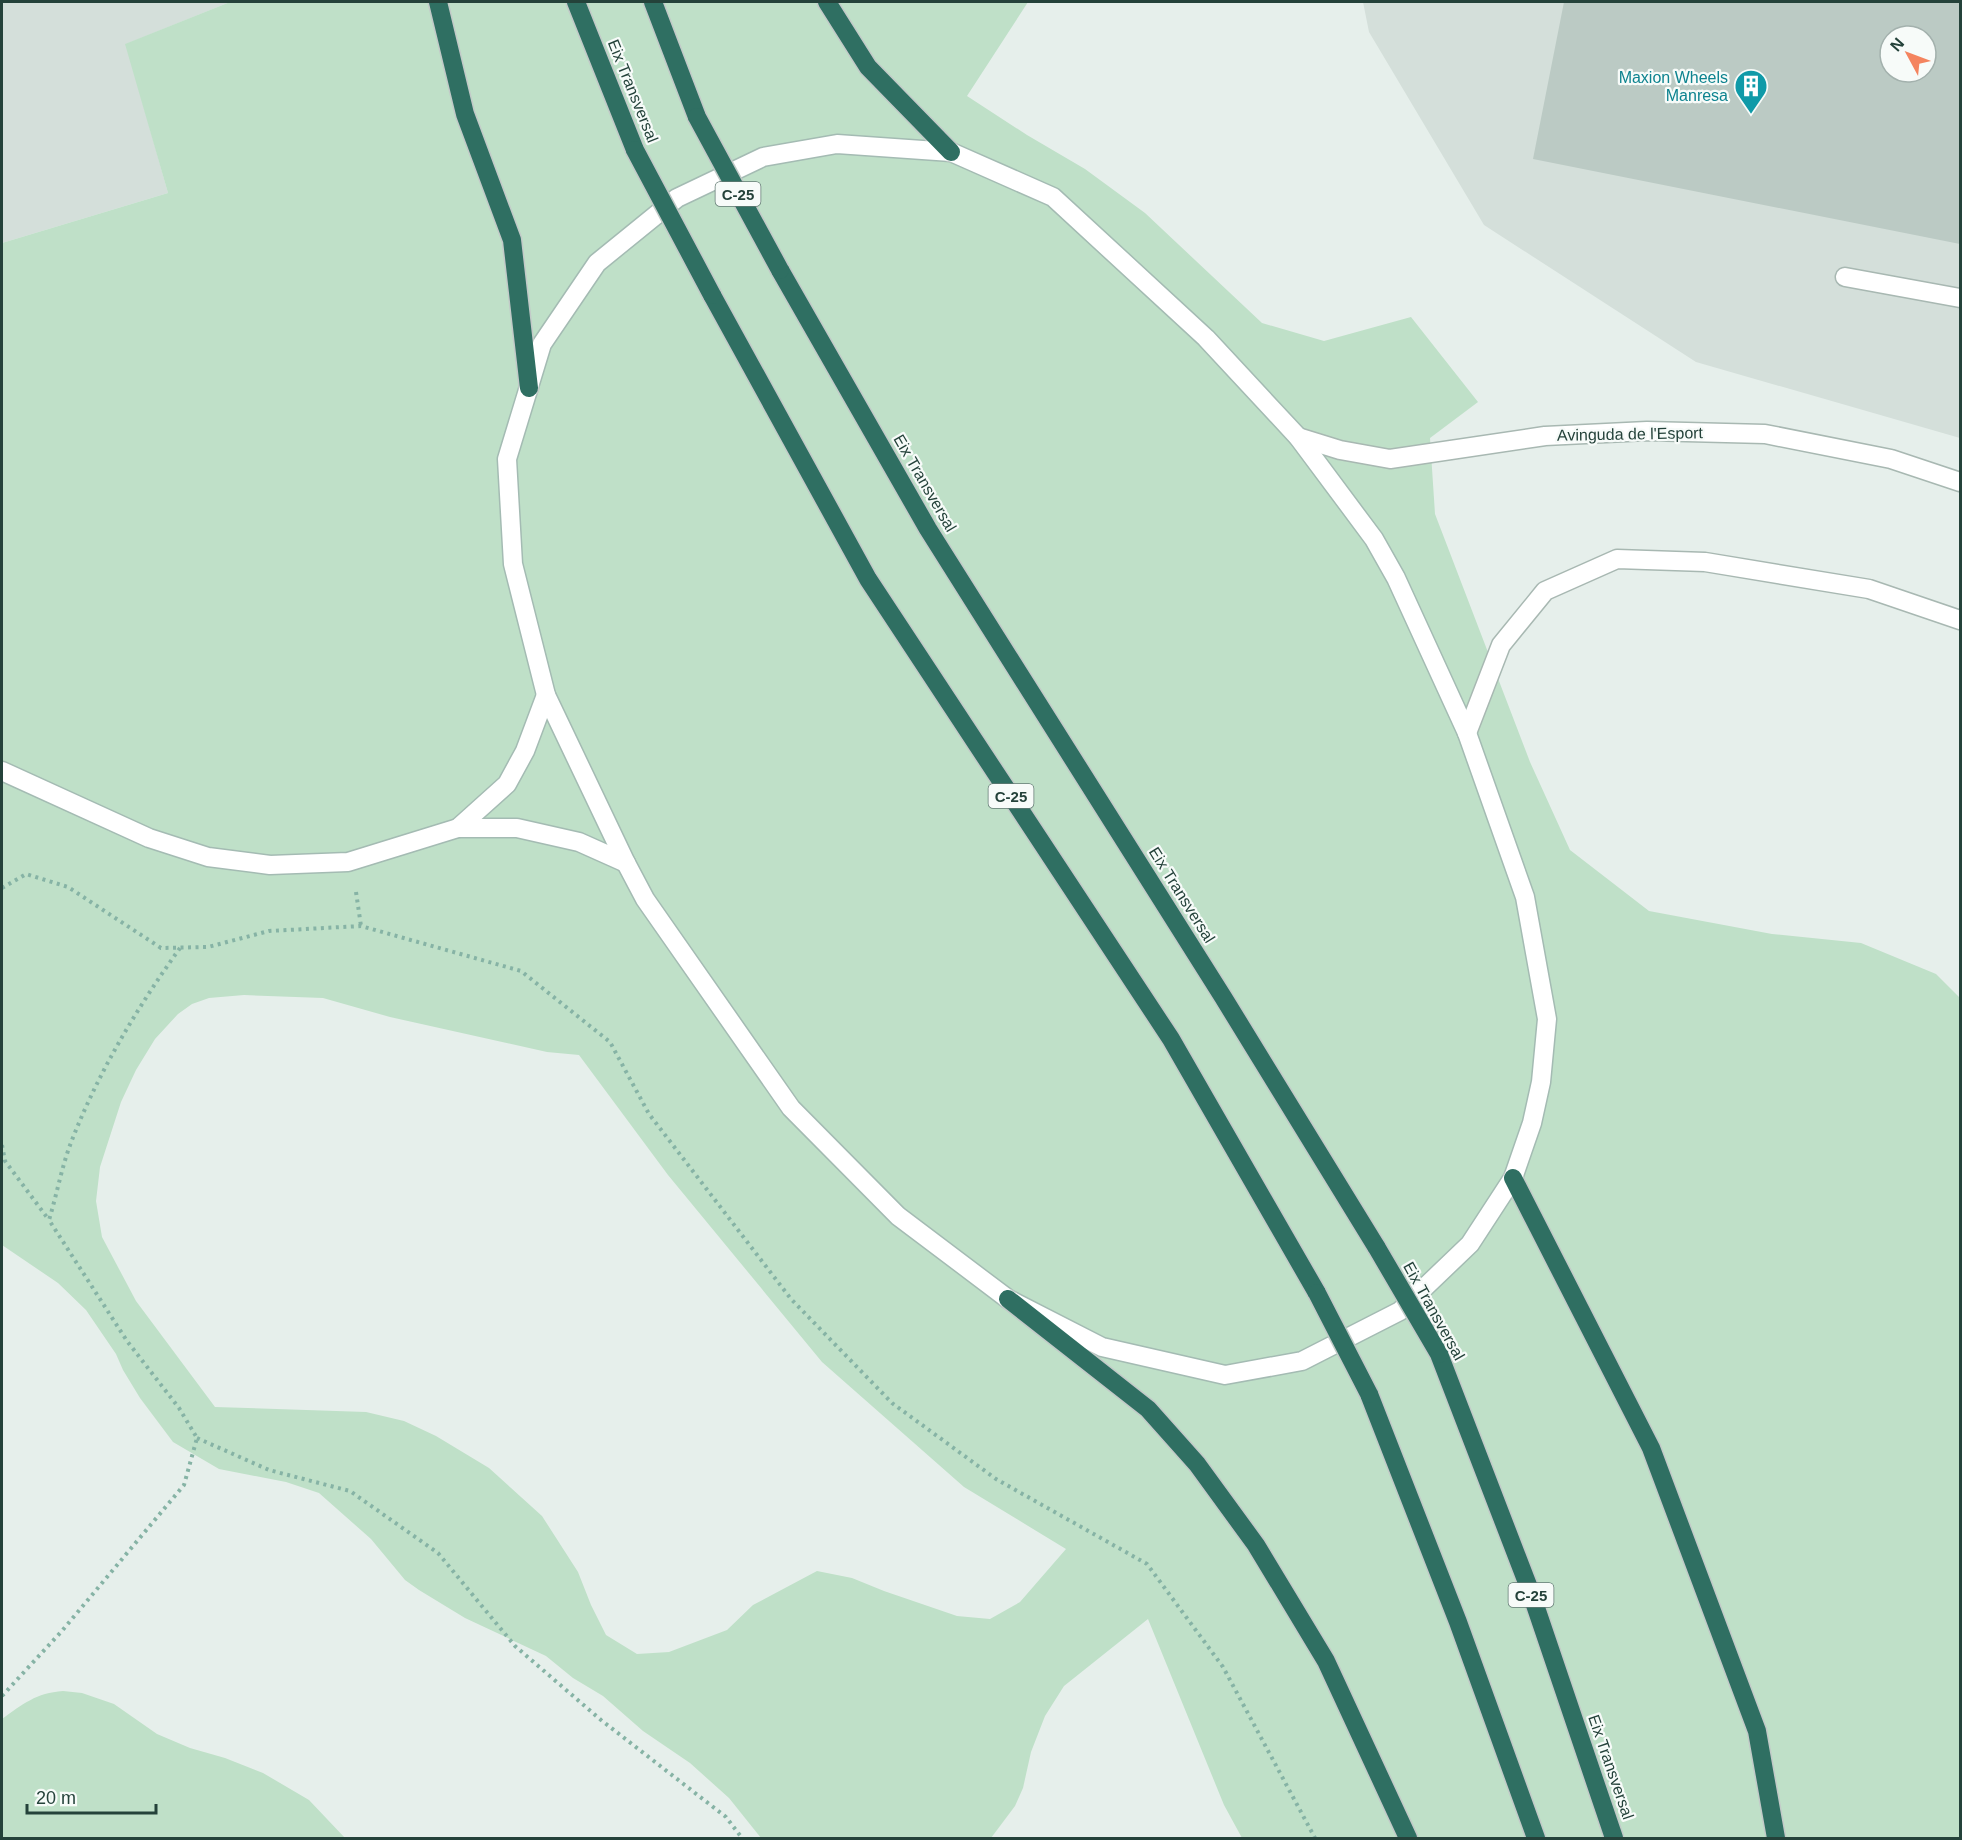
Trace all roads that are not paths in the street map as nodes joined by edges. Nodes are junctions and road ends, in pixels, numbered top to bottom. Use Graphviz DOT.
graph roads {
  1 [pos="438,2"];
  2 [pos="576,2"];
  3 [pos="653,2"];
  4 [pos="827,2"];
  5 [pos="951,152"];
  6 [pos="1845,277"];
  7 [pos="1960,298"];
  8 [pos="529,388"];
  9 [pos="1298,437"];
  10 [pos="1960,482"];
  11 [pos="1960,620"];
  12 [pos="546,695"];
  13 [pos="1467,733"];
  14 [pos="2,771"];
  15 [pos="458,828"];
  16 [pos="626,863"];
  17 [pos="1513,1178"];
  18 [pos="1008,1299"];
  19 [pos="1408,1839"];
  20 [pos="1536,1839"];
  21 [pos="1614,1839"];
  22 [pos="1776,1839"];
  1 -- 8 [label="highway"];
  2 -- 20 [label="highway, Eix Transversal / C-25, bridge"];
  3 -- 21 [label="highway, Eix Transversal / C-25, bridge"];
  4 -- 5 [label="highway"];
  5 -- 8 [label="street"];
  5 -- 9 [label="street"];
  6 -- 7 [label="street"];
  8 -- 12 [label="street"];
  9 -- 10 [label="street, Avinguda de l'Esport"];
  9 -- 13 [label="street"];
  11 -- 13 [label="street"];
  12 -- 15 [label="street"];
  12 -- 16 [label="street"];
  13 -- 17 [label="street"];
  14 -- 15 [label="street"];
  15 -- 16 [label="street"];
  16 -- 18 [label="street"];
  17 -- 18 [label="street"];
  17 -- 22 [label="highway"];
  18 -- 19 [label="highway"];
}
